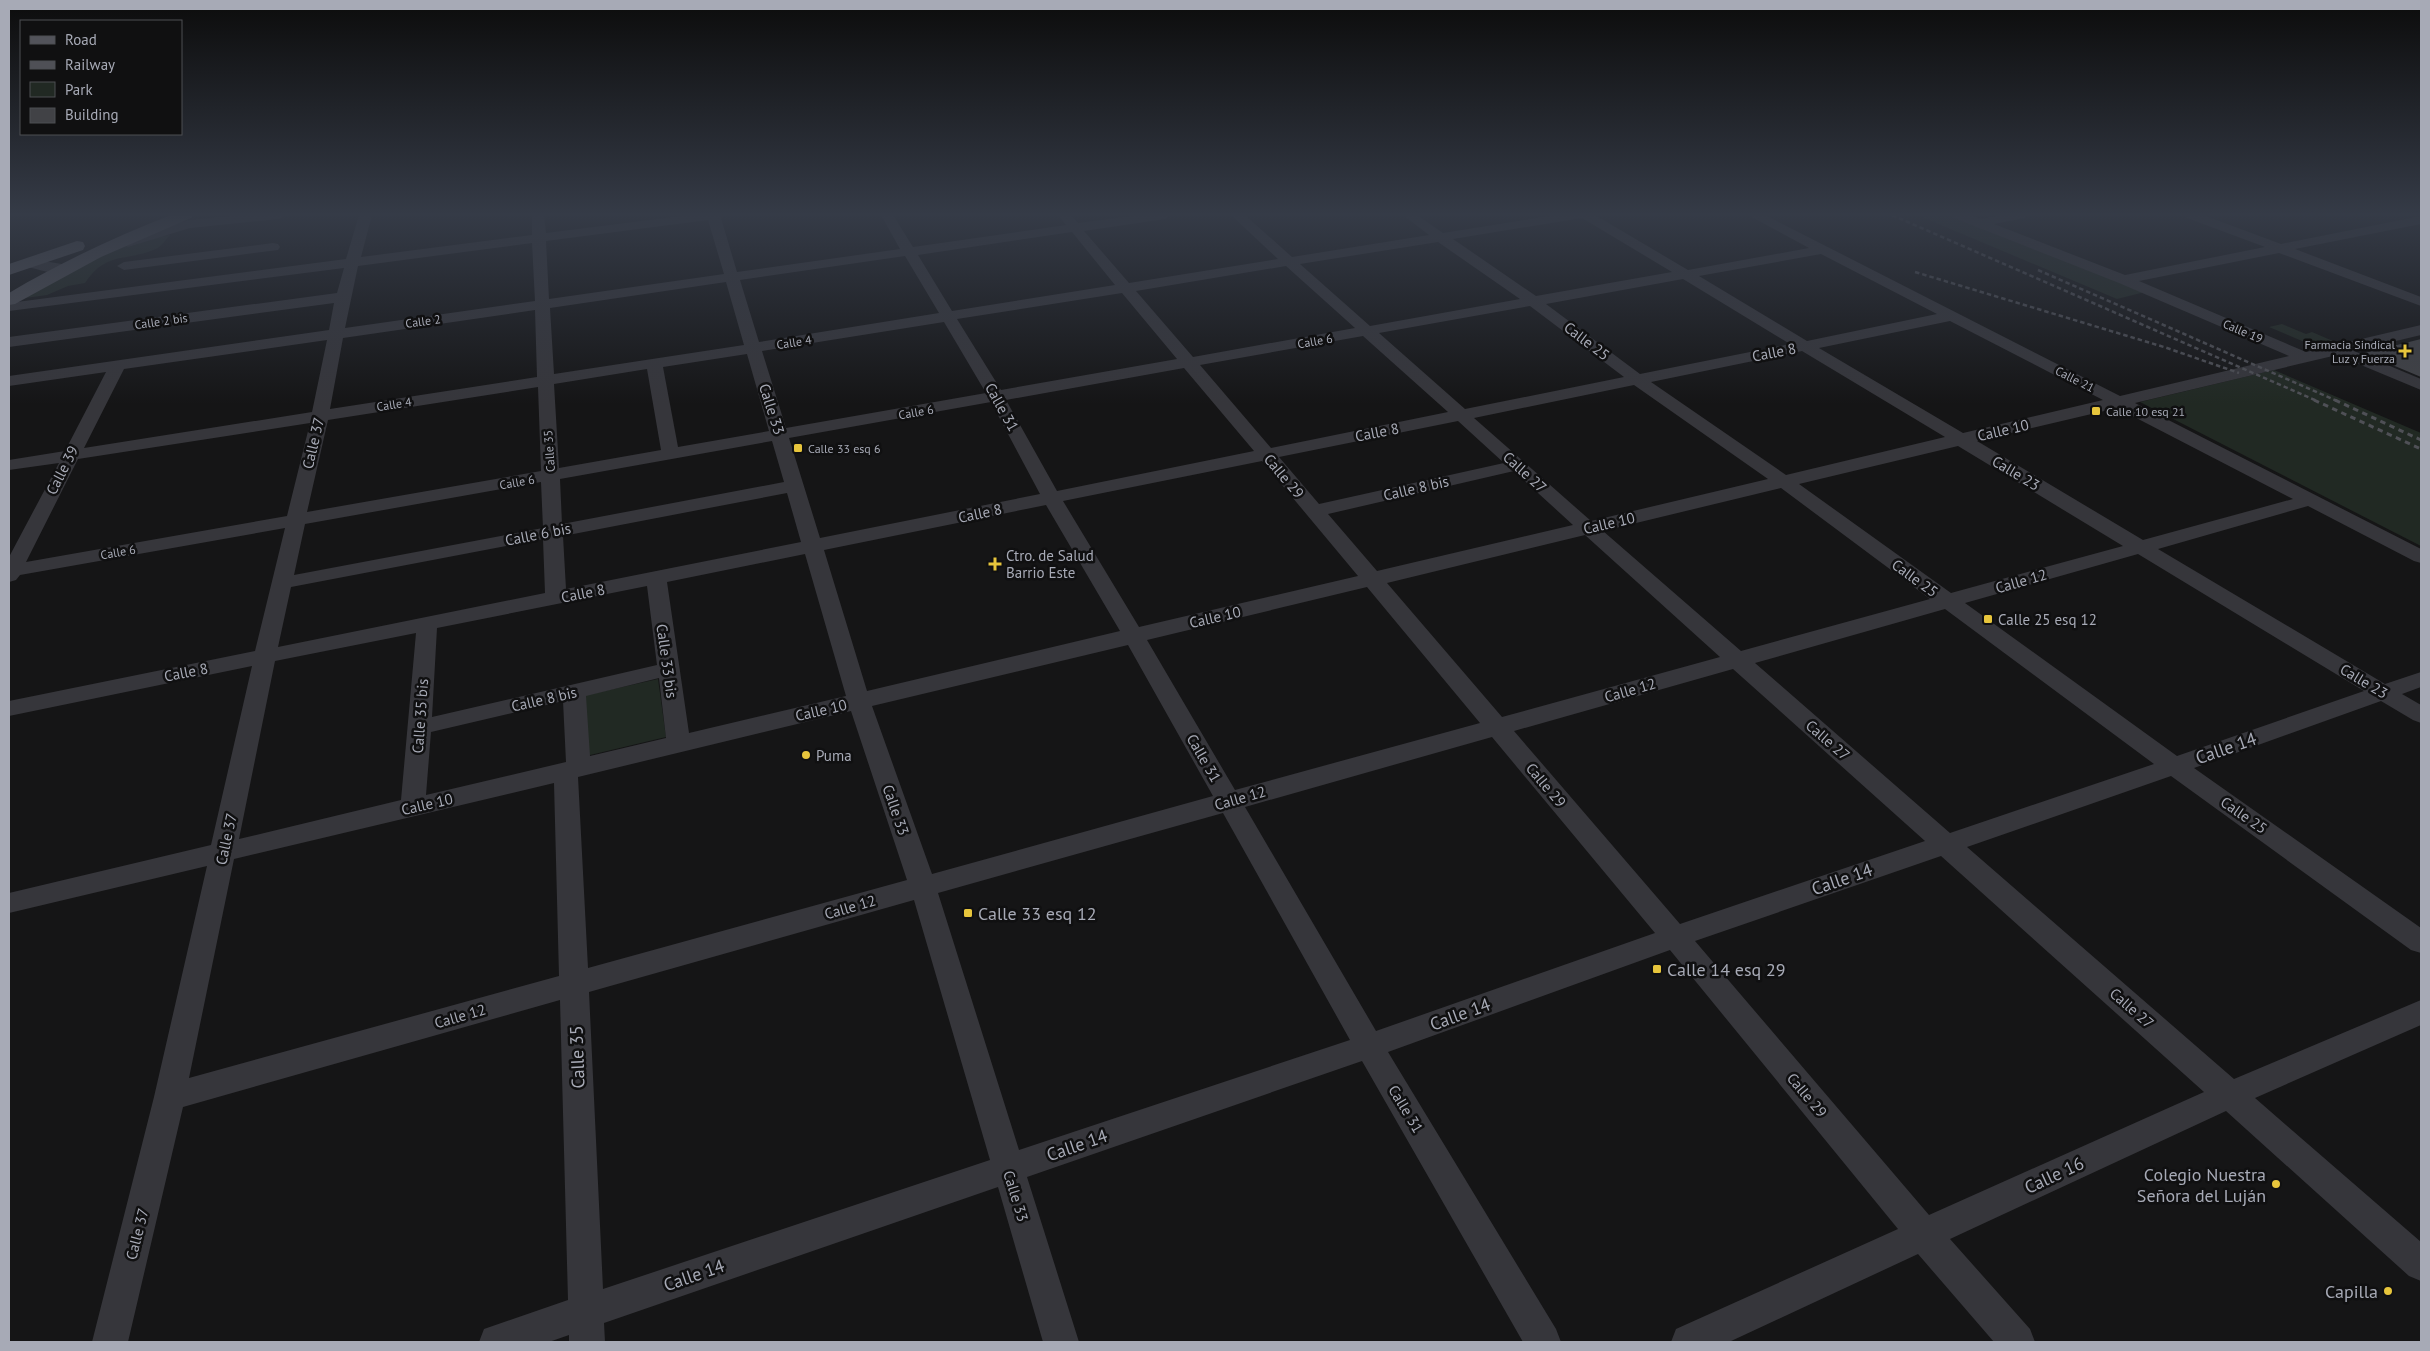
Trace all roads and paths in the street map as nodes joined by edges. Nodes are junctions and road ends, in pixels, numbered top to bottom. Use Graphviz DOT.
graph roads {
  1 [pos="36,278"];
  2 [pos="49,278"];
  3 [pos="238,278"];
  4 [pos="349,278"];
  5 [pos="540,278"];
  6 [pos="724,278"];
  7 [pos="731,278"];
  8 [pos="926,278"];
  9 [pos="1119,278"];
  10 [pos="1182,278"];
  11 [pos="1307,278"];
  12 [pos="1499,278"];
  13 [pos="1662,278"];
  14 [pos="1691,278"];
  15 [pos="1878,278"];
  16 [pos="2119,278"];
  17 [pos="2134,278"];
  18 [pos="2358,278"];
  19 [pos="2124,280"];
  20 [pos="1127,287"];
  21 [pos="9,289"];
  22 [pos="343,297"];
  23 [pos="1534,302"];
  24 [pos="2421,302"];
  25 [pos="541,304"];
  26 [pos="12,307"];
  27 [pos="1952,316"];
  28 [pos="949,317"];
  29 [pos="2421,330"];
  30 [pos="1368,332"];
  31 [pos="335,334"];
  32 [pos="9,342"];
  33 [pos="1804,346"];
  34 [pos="752,348"];
  35 [pos="2339,350"];
  36 [pos="2306,358"];
  37 [pos="1190,363"];
  38 [pos="654,364"];
  39 [pos="118,365"];
  40 [pos="544,380"];
  41 [pos="1638,380"];
  42 [pos="9,381"];
  43 [pos="2421,386"];
  44 [pos="997,398"];
  45 [pos="2119,402"];
  46 [pos="1461,415"];
  47 [pos="320,416"];
  48 [pos="780,436"];
  49 [pos="1961,440"];
  50 [pos="671,455"];
  51 [pos="1266,455"];
  52 [pos="69,456"];
  53 [pos="9,465"];
  54 [pos="1517,465"];
  55 [pos="550,476"];
  56 [pos="1784,482"];
  57 [pos="794,486"];
  58 [pos="1052,498"];
  59 [pos="2310,500"];
  60 [pos="1314,511"];
  61 [pos="295,520"];
  62 [pos="1588,528"];
  63 [pos="553,532"];
  64 [pos="813,547"];
  65 [pos="2141,547"];
  66 [pos="2421,557"];
  67 [pos="10,573"];
  68 [pos="656,578"];
  69 [pos="1371,580"];
  70 [pos="282,582"];
  71 [pos="556,598"];
  72 [pos="1948,602"];
  73 [pos="428,624"];
  74 [pos="1134,636"];
  75 [pos="265,656"];
  76 [pos="1737,660"];
  77 [pos="669,669"];
  78 [pos="2421,679"];
  79 [pos="574,692"];
  80 [pos="2384,693"];
  81 [pos="859,701"];
  82 [pos="9,708"];
  83 [pos="2421,715"];
  84 [pos="420,727"];
  85 [pos="1497,727"];
  86 [pos="679,744"];
  87 [pos="2174,766"];
  88 [pos="572,769"];
  89 [pos="1229,802"];
  90 [pos="413,807"];
  91 [pos="1945,844"];
  92 [pos="223,852"];
  93 [pos="923,887"];
  94 [pos="9,903"];
  95 [pos="1675,937"];
  96 [pos="2421,942"];
  97 [pos="574,984"];
  98 [pos="2421,1012"];
  99 [pos="1369,1046"];
  100 [pos="2230,1094"];
  101 [pos="170,1097"];
  102 [pos="1007,1169"];
  103 [pos="1924,1235"];
  104 [pos="2421,1264"];
  105 [pos="587,1327"];
  106 [pos="110,1342"];
  107 [pos="497,1342"];
  108 [pos="1061,1342"];
  109 [pos="1543,1342"];
  110 [pos="1689,1342"];
  111 [pos="2017,1342"];
  1 -- 21 [label="main road"];
  2 -- 26 [label="main road"];
  3 -- 26 [label="street"];
  4 -- 22 [label="street, Calle 37"];
  5 -- 25 [label="street, Calle 35"];
  6 -- 25 [label="street, Calle 2"];
  7 -- 34 [label="street, Calle 33"];
  8 -- 28 [label="street, Calle 31"];
  9 -- 20 [label="street, Calle 29"];
  10 -- 20 [label="street, Calle 4"];
  11 -- 30 [label="street, Calle 27"];
  12 -- 23 [label="street, Calle 25"];
  13 -- 23 [label="street, Calle 6"];
  14 -- 33 [label="street, Calle 23"];
  15 -- 27 [label="street, Calle 21"];
  16 -- 19 [label="street, Calle 19"];
  17 -- 19 [label="street"];
  18 -- 24 [label="street"];
  19 -- 36 [label="street, Calle 19"];
  20 -- 28 [label="street, Calle 4"];
  20 -- 37 [label="street, Calle 29"];
  22 -- 31 [label="street, Calle 37"];
  22 -- 32 [label="street, Calle 2 bis"];
  23 -- 30 [label="street, Calle 6"];
  23 -- 41 [label="street, Calle 25"];
  25 -- 31 [label="street, Calle 2"];
  25 -- 40 [label="street, Calle 35"];
  27 -- 33 [label="street, Calle 8"];
  27 -- 45 [label="street, Calle 21"];
  28 -- 34 [label="street, Calle 4"];
  28 -- 44 [label="street, Calle 31"];
  29 -- 35 [label="street, Calle 10"];
  30 -- 37 [label="street, Calle 6"];
  30 -- 46 [label="street, Calle 27"];
  31 -- 39 [label="street, Calle 2"];
  31 -- 47 [label="street, Calle 37"];
  33 -- 41 [label="street, Calle 8"];
  33 -- 49 [label="street, Calle 23"];
  34 -- 38 [label="street, Calle 4"];
  34 -- 48 [label="street, Calle 33"];
  35 -- 36 [label="street, Calle 10"];
  35 -- 43 [label="street"];
  36 -- 45 [label="street, Calle 10"];
  37 -- 44 [label="street, Calle 6"];
  37 -- 51 [label="street, Calle 29"];
  38 -- 40 [label="street, Calle 4"];
  38 -- 50 [label="street"];
  39 -- 42 [label="street, Calle 2"];
  39 -- 52 [label="street, Calle 39"];
  40 -- 47 [label="street, Calle 4"];
  40 -- 55 [label="street, Calle 35"];
  41 -- 46 [label="street, Calle 8"];
  41 -- 56 [label="street, Calle 25"];
  44 -- 48 [label="street, Calle 6"];
  44 -- 58 [label="street, Calle 31"];
  45 -- 49 [label="street, Calle 10"];
  45 -- 59 [label="street, Calle 21"];
  46 -- 51 [label="street, Calle 8"];
  46 -- 54 [label="street, Calle 27"];
  47 -- 52 [label="street, Calle 4"];
  47 -- 61 [label="street, Calle 37"];
  48 -- 50 [label="street, Calle 6"];
  48 -- 57 [label="street, Calle 33"];
  49 -- 56 [label="street, Calle 10"];
  49 -- 65 [label="street, Calle 23"];
  50 -- 55 [label="street, Calle 6"];
  51 -- 58 [label="street, Calle 8"];
  51 -- 60 [label="street, Calle 29"];
  52 -- 53 [label="street, Calle 4"];
  52 -- 67 [label="street, Calle 39"];
  54 -- 60 [label="street, Calle 8 bis"];
  54 -- 62 [label="street, Calle 27"];
  55 -- 61 [label="street, Calle 6"];
  55 -- 63 [label="street, Calle 35"];
  56 -- 62 [label="street, Calle 10"];
  56 -- 72 [label="street, Calle 25"];
  57 -- 63 [label="street, Calle 6 bis"];
  57 -- 64 [label="street, Calle 33"];
  58 -- 64 [label="street, Calle 8"];
  58 -- 74 [label="street, Calle 31"];
  59 -- 65 [label="street, Calle 12"];
  59 -- 66 [label="street, Calle 21"];
  60 -- 69 [label="street, Calle 29"];
  61 -- 67 [label="street, Calle 6"];
  61 -- 70 [label="street, Calle 37"];
  62 -- 69 [label="street, Calle 10"];
  62 -- 76 [label="street, Calle 27"];
  63 -- 70 [label="street, Calle 6 bis"];
  63 -- 71 [label="street, Calle 35"];
  64 -- 68 [label="street, Calle 8"];
  64 -- 81 [label="street, Calle 33"];
  65 -- 72 [label="street, Calle 12"];
  65 -- 80 [label="street, Calle 23"];
  68 -- 71 [label="street, Calle 8"];
  68 -- 77 [label="street, Calle 33 bis"];
  69 -- 74 [label="street, Calle 10"];
  69 -- 85 [label="street, Calle 29"];
  70 -- 75 [label="street, Calle 37"];
  71 -- 73 [label="street, Calle 8"];
  72 -- 76 [label="street, Calle 12"];
  72 -- 87 [label="street, Calle 25"];
  73 -- 75 [label="street, Calle 8"];
  73 -- 84 [label="street, Calle 35 bis"];
  74 -- 81 [label="street, Calle 10"];
  74 -- 89 [label="street, Calle 31"];
  75 -- 82 [label="street, Calle 8"];
  75 -- 92 [label="street, Calle 37"];
  76 -- 85 [label="street, Calle 12"];
  76 -- 91 [label="street, Calle 27"];
  77 -- 79 [label="street, Calle 8 bis"];
  77 -- 86 [label="street, Calle 33 bis"];
  78 -- 80 [label="street, Calle 14"];
  79 -- 84 [label="street, Calle 8 bis"];
  79 -- 88 [label="street, Calle 35"];
  80 -- 83 [label="street, Calle 23"];
  80 -- 87 [label="street, Calle 14"];
  81 -- 86 [label="street, Calle 10"];
  81 -- 93 [label="street, Calle 33"];
  84 -- 90 [label="street, Calle 35 bis"];
  85 -- 89 [label="street, Calle 12"];
  85 -- 95 [label="street, Calle 29"];
  86 -- 88 [label="street, Calle 10"];
  87 -- 91 [label="street, Calle 14"];
  87 -- 96 [label="street, Calle 25"];
  88 -- 90 [label="street, Calle 10"];
  88 -- 97 [label="street, Calle 35"];
  89 -- 93 [label="street, Calle 12"];
  89 -- 99 [label="street, Calle 31"];
  90 -- 92 [label="street, Calle 10"];
  91 -- 95 [label="street, Calle 14"];
  91 -- 100 [label="street, Calle 27"];
  92 -- 94 [label="street, Calle 10"];
  92 -- 101 [label="street, Calle 37"];
  93 -- 97 [label="street, Calle 12"];
  93 -- 102 [label="street, Calle 33"];
  95 -- 99 [label="street, Calle 14"];
  95 -- 103 [label="street, Calle 29"];
  97 -- 101 [label="street, Calle 12"];
  97 -- 105 [label="street, Calle 35"];
  98 -- 100 [label="street, Calle 16"];
  99 -- 102 [label="street, Calle 14"];
  99 -- 109 [label="street, Calle 31"];
  100 -- 103 [label="street, Calle 16"];
  100 -- 104 [label="street, Calle 27"];
  101 -- 106 [label="street, Calle 37"];
  102 -- 105 [label="street, Calle 14"];
  102 -- 108 [label="street, Calle 33"];
  103 -- 110 [label="street, Calle 16"];
  103 -- 111 [label="street, Calle 29"];
  105 -- 107 [label="street, Calle 14"];
}
